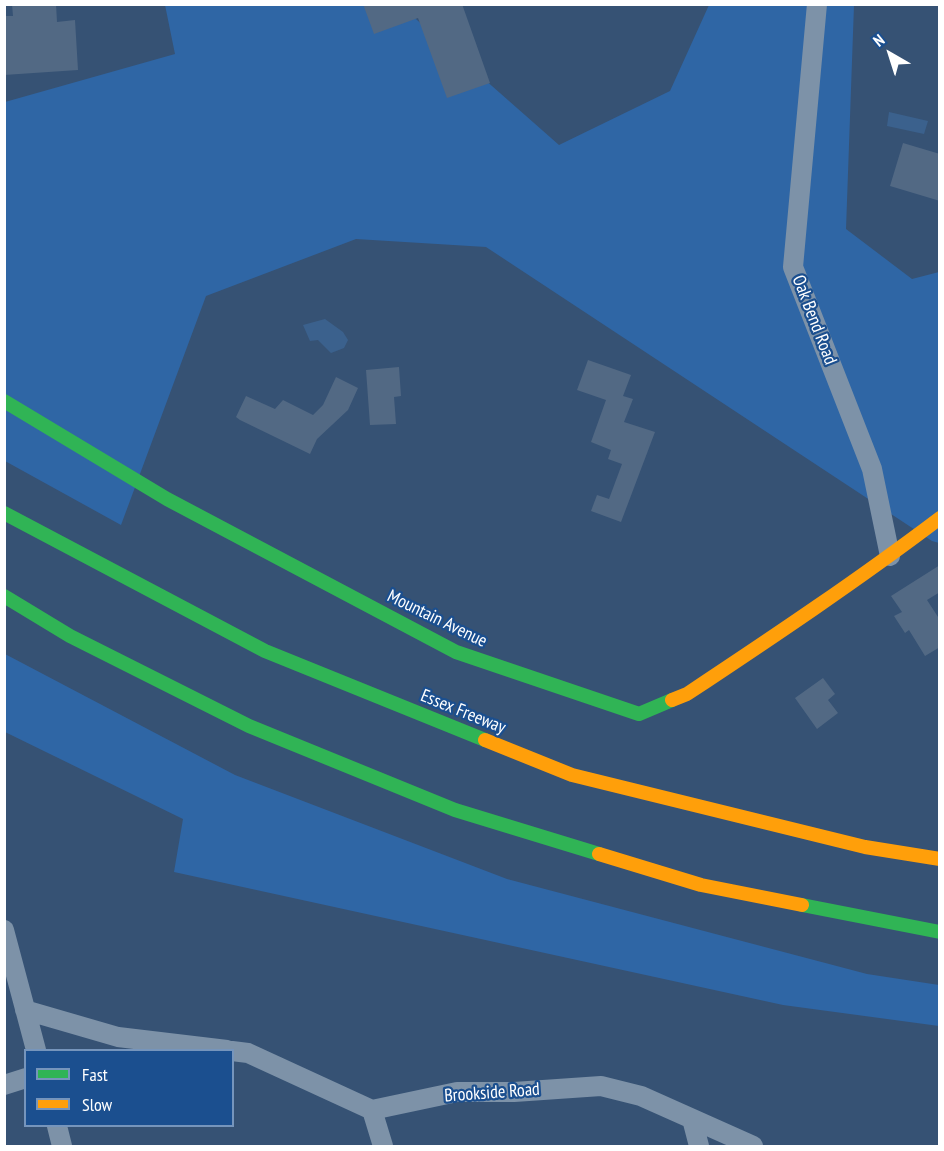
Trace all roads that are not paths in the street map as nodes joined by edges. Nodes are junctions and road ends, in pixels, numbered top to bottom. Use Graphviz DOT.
graph roads {
  1 [pos="817,4"];
  2 [pos="4,401"];
  3 [pos="4,513"];
  4 [pos="939,518"];
  5 [pos="890,556"];
  6 [pos="4,596"];
  7 [pos="939,859"];
  8 [pos="4,930"];
  9 [pos="939,932"];
  10 [pos="26,1010"];
  11 [pos="36,1049"];
  12 [pos="218,1049"];
  13 [pos="234,1051"];
  14 [pos="24,1079"];
  15 [pos="4,1085"];
  16 [pos="372,1110"];
  17 [pos="692,1119"];
  18 [pos="57,1127"];
  19 [pos="62,1146"];
  20 [pos="383,1146"];
  21 [pos="699,1146"];
  22 [pos="753,1146"];
  1 -- 5 [label="street, Oak Bend Road"];
  2 -- 5 [label="main road, Mountain Avenue"];
  3 -- 7 [label="main road, Essex Freeway"];
  4 -- 5 [label="main road, Mountain Avenue"];
  6 -- 9 [label="main road"];
  8 -- 10 [label="street"];
  10 -- 11 [label="street"];
  10 -- 12 [label="street"];
  13 -- 16 [label="street"];
  14 -- 15 [label="street"];
  16 -- 17 [label="street, Brookside Road"];
  16 -- 20 [label="street"];
  17 -- 21 [label="street"];
  17 -- 22 [label="street, Brookside Road"];
  18 -- 19 [label="street"];
}
